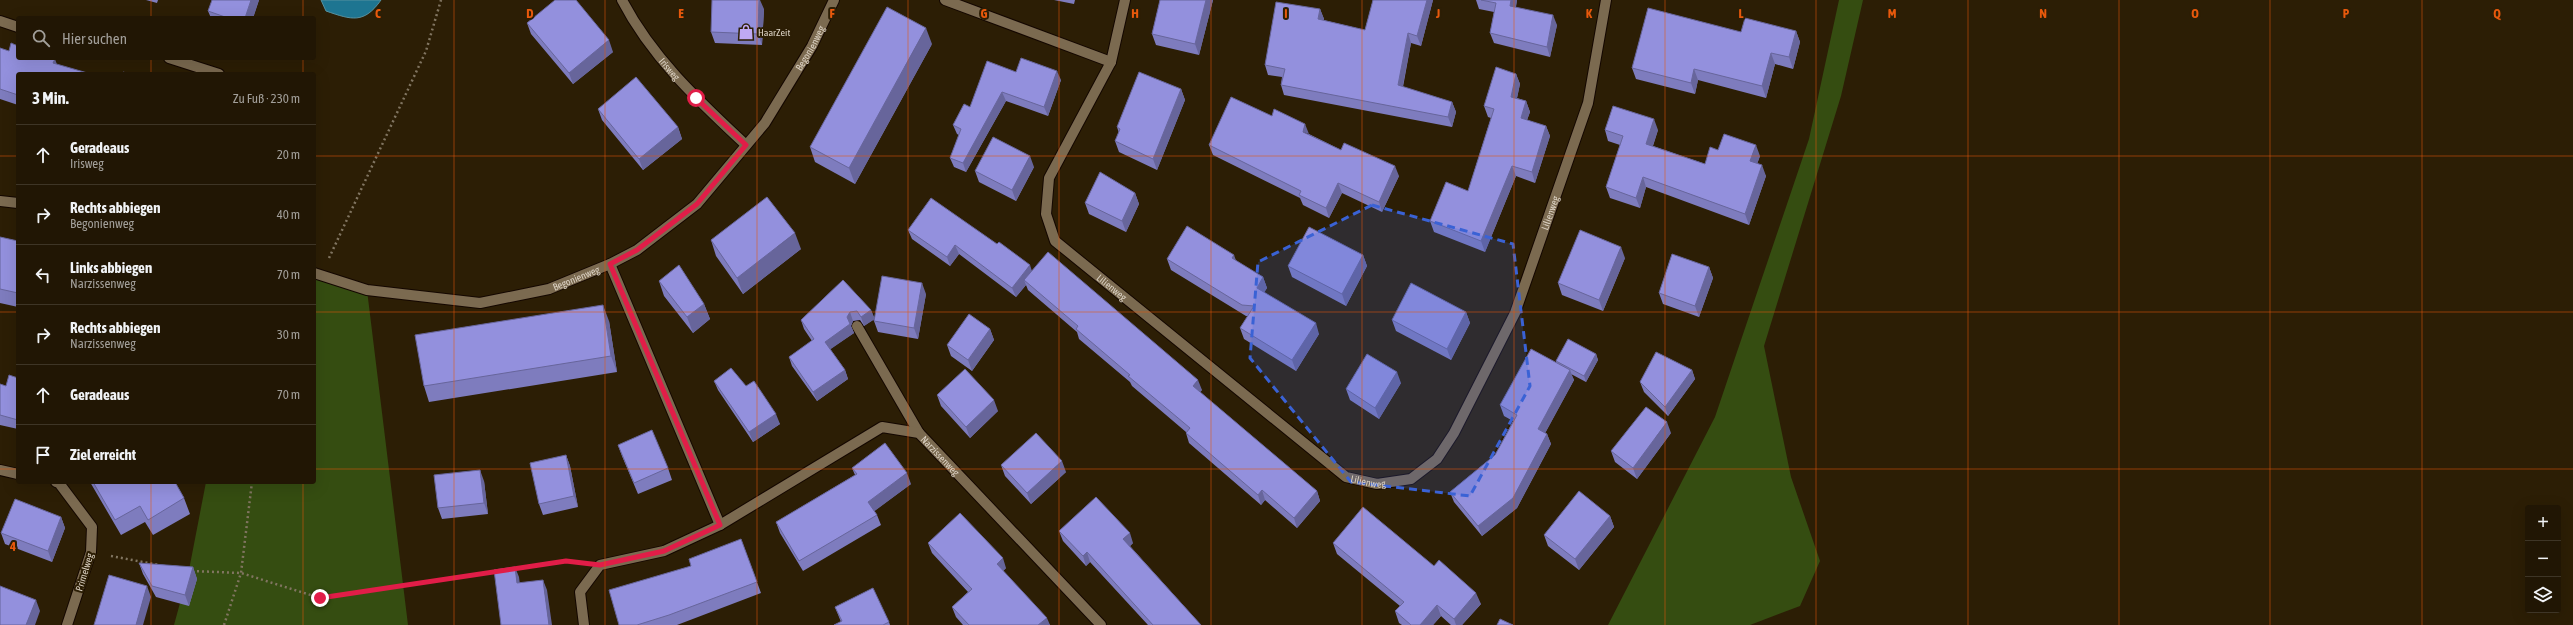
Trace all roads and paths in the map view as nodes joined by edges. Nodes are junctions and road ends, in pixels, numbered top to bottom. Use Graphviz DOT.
graph roads {
  1 [pos="441,0"];
  2 [pos="622,0"];
  3 [pos="834,0"];
  4 [pos="945,0"];
  5 [pos="1126,0"];
  6 [pos="1606,0"];
  7 [pos="0,21"];
  8 [pos="16,26"];
  9 [pos="175,60"];
  10 [pos="1111,62"];
  11 [pos="213,72"];
  12 [pos="746,145"];
  13 [pos="0,201"];
  14 [pos="16,203"];
  15 [pos="610,264"];
  16 [pos="317,274"];
  17 [pos="857,326"];
  18 [pos="919,433"];
  19 [pos="0,470"];
  20 [pos="16,474"];
  21 [pos="60,484"];
  22 [pos="252,484"];
  23 [pos="720,525"];
  24 [pos="91,552"];
  25 [pos="600,565"];
  26 [pos="166,566"];
  27 [pos="512,569"];
  28 [pos="189,570"];
  29 [pos="505,570"];
  30 [pos="241,573"];
  31 [pos="67,625"];
  32 [pos="224,625"];
  33 [pos="584,625"];
  34 [pos="1101,625"];
  1 -- 16 [label="path"];
  2 -- 12 [label="street, Irisweg"];
  3 -- 12 [label="street, Begonienweg"];
  4 -- 10 [label="street"];
  5 -- 10 [label="street, Lilienweg"];
  6 -- 10 [label="street, Lilienweg"];
  7 -- 8 [label="street"];
  9 -- 11 [label="street"];
  12 -- 15 [label="street, Begonienweg"];
  13 -- 14 [label="street"];
  15 -- 16 [label="street, Begonienweg"];
  15 -- 23 [label="street"];
  17 -- 18 [label="street"];
  18 -- 23 [label="street, Narzissenweg"];
  18 -- 34 [label="street, Narzissenweg"];
  19 -- 20 [label="street"];
  21 -- 24 [label="street, Primelweg"];
  22 -- 30 [label="path"];
  23 -- 25 [label="street, Narzissenweg"];
  24 -- 26 [label="path"];
  24 -- 31 [label="street, Primelweg"];
  25 -- 27 [label="path"];
  25 -- 33 [label="street"];
  28 -- 30 [label="path"];
  29 -- 30 [label="path"];
  30 -- 32 [label="path"];
}
